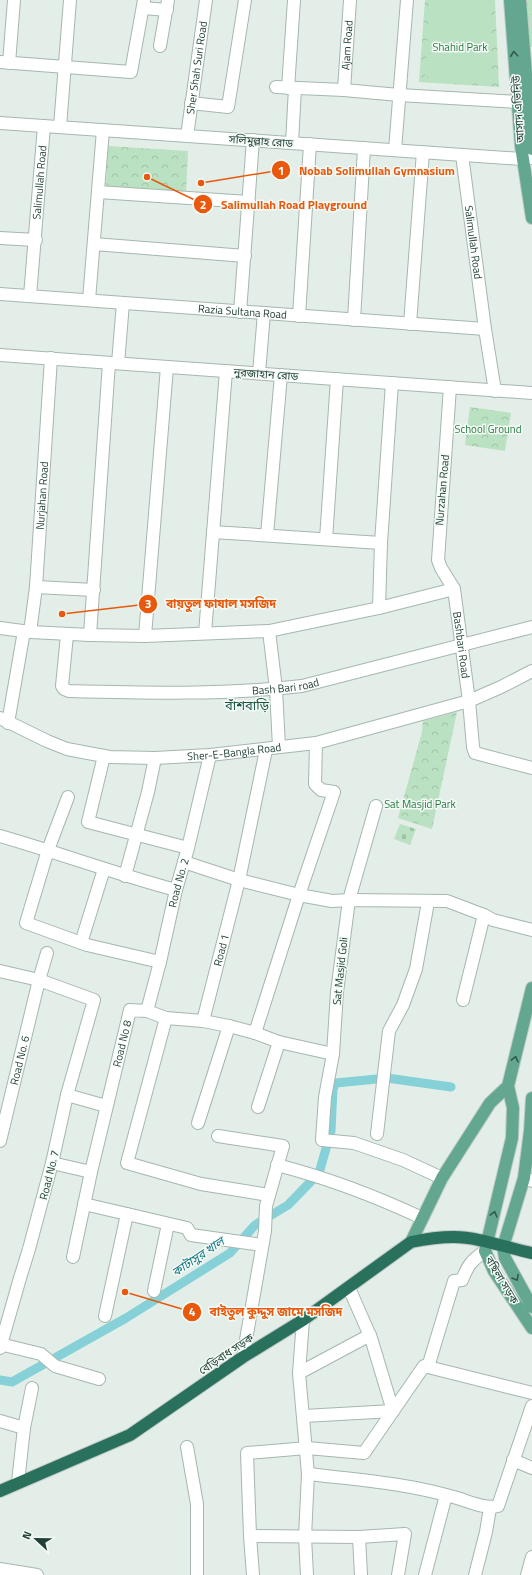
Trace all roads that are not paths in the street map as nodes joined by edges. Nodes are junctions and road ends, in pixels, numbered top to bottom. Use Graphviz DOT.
graph roads {
  1 [pos="14,0"];
  2 [pos="70,0"];
  3 [pos="206,0"];
  4 [pos="245,0"];
  5 [pos="294,0"];
  6 [pos="350,0"];
  7 [pos="407,0"];
  8 [pos="510,0"];
  9 [pos="520,0"];
  10 [pos="144,4"];
  11 [pos="167,5"];
  12 [pos="160,46"];
  13 [pos="528,54"];
  14 [pos="5,63"];
  15 [pos="65,67"];
  16 [pos="287,88"];
  17 [pos="344,90"];
  18 [pos="399,95"];
  19 [pos="518,102"];
  20 [pos="191,103"];
  21 [pos="0,123"];
  22 [pos="44,126"];
  23 [pos="60,127"];
  24 [pos="103,130"];
  25 [pos="187,136"];
  26 [pos="253,140"];
  27 [pos="292,143"];
  28 [pos="310,144"];
  29 [pos="364,148"];
  30 [pos="532,149"];
  31 [pos="395,150"];
  32 [pos="423,152"];
  33 [pos="462,155"];
  34 [pos="527,159"];
  35 [pos="98,192"];
  36 [pos="249,202"];
  37 [pos="532,218"];
  38 [pos="0,238"];
  39 [pos="36,240"];
  40 [pos="94,244"];
  41 [pos="245,256"];
  42 [pos="0,294"];
  43 [pos="30,296"];
  44 [pos="89,300"];
  45 [pos="123,303"];
  46 [pos="240,312"];
  47 [pos="264,313"];
  48 [pos="299,316"];
  49 [pos="354,320"];
  50 [pos="410,324"];
  51 [pos="485,329"];
  52 [pos="0,355"];
  53 [pos="51,358"];
  54 [pos="113,363"];
  55 [pos="167,367"];
  56 [pos="226,371"];
  57 [pos="260,374"];
  58 [pos="281,375"];
  59 [pos="337,379"];
  60 [pos="392,383"];
  61 [pos="450,387"];
  62 [pos="495,390"];
  63 [pos="532,393"];
  64 [pos="213,532"];
  65 [pos="267,536"];
  66 [pos="326,539"];
  67 [pos="381,543"];
  68 [pos="36,587"];
  69 [pos="454,588"];
  70 [pos="94,590"];
  71 [pos="379,608"];
  72 [pos="532,627"];
  73 [pos="0,628"];
  74 [pos="27,631"];
  75 [pos="269,631"];
  76 [pos="205,633"];
  77 [pos="67,635"];
  78 [pos="90,635"];
  79 [pos="144,636"];
  80 [pos="461,646"];
  81 [pos="532,671"];
  82 [pos="276,689"];
  83 [pos="469,701"];
  84 [pos="4,721"];
  85 [pos="316,743"];
  86 [pos="280,747"];
  87 [pos="266,750"];
  88 [pos="210,755"];
  89 [pos="104,756"];
  90 [pos="155,758"];
  91 [pos="532,768"];
  92 [pos="68,796"];
  93 [pos="376,806"];
  94 [pos="136,834"];
  95 [pos="1,838"];
  96 [pos="188,848"];
  97 [pos="48,850"];
  98 [pos="184,862"];
  99 [pos="104,869"];
  100 [pos="125,876"];
  101 [pos="239,880"];
  102 [pos="176,890"];
  103 [pos="298,895"];
  104 [pos="349,900"];
  105 [pos="428,902"];
  106 [pos="484,915"];
  107 [pos="532,930"];
  108 [pos="81,943"];
  109 [pos="47,953"];
  110 [pos="160,962"];
  111 [pos="0,971"];
  112 [pos="39,980"];
  113 [pos="532,988"];
  114 [pos="463,1000"];
  115 [pos="147,1011"];
  116 [pos="166,1018"];
  117 [pos="203,1021"];
  118 [pos="229,1026"];
  119 [pos="255,1033"];
  120 [pos="279,1042"];
  121 [pos="333,1054"];
  122 [pos="508,1086"];
  123 [pos="67,1095"];
  124 [pos="532,1098"];
  125 [pos="106,1106"];
  126 [pos="258,1107"];
  127 [pos="198,1123"];
  128 [pos="531,1132"];
  129 [pos="377,1134"];
  130 [pos="218,1136"];
  131 [pos="0,1141"];
  132 [pos="52,1162"];
  133 [pos="277,1165"];
  134 [pos="91,1172"];
  135 [pos="442,1178"];
  136 [pos="528,1180"];
  137 [pos="268,1201"];
  138 [pos="84,1204"];
  139 [pos="127,1214"];
  140 [pos="422,1218"];
  141 [pos="168,1224"];
  142 [pos="411,1242"];
  143 [pos="262,1245"];
  144 [pos="486,1247"];
  145 [pos="503,1247"];
  146 [pos="532,1253"];
  147 [pos="73,1257"];
  148 [pos="349,1288"];
  149 [pos="154,1292"];
  150 [pos="532,1307"];
  151 [pos="105,1316"];
  152 [pos="303,1320"];
  153 [pos="532,1328"];
  154 [pos="370,1336"];
  155 [pos="0,1346"];
  156 [pos="243,1357"];
  157 [pos="428,1367"];
  158 [pos="298,1373"];
  159 [pos="98,1379"];
  160 [pos="32,1388"];
  161 [pos="532,1393"];
  162 [pos="532,1406"];
  163 [pos="392,1411"];
  164 [pos="304,1416"];
  165 [pos="0,1421"];
  166 [pos="24,1428"];
  167 [pos="187,1447"];
  168 [pos="307,1448"];
  169 [pos="513,1460"];
  170 [pos="532,1468"];
  171 [pos="308,1474"];
  172 [pos="18,1482"];
  173 [pos="0,1491"];
  174 [pos="446,1495"];
  175 [pos="490,1508"];
  176 [pos="250,1536"];
  177 [pos="305,1537"];
  178 [pos="359,1538"];
  179 [pos="531,1562"];
  180 [pos="0,1569"];
  181 [pos="37,1575"];
  182 [pos="197,1575"];
  183 [pos="253,1575"];
  184 [pos="307,1575"];
  185 [pos="361,1575"];
  186 [pos="398,1575"];
  187 [pos="425,1575"];
  188 [pos="475,1575"];
  189 [pos="527,1575"];
  1 -- 14 [label="street"];
  2 -- 15 [label="street"];
  3 -- 20 [label="street, Sher Shah Suri Road"];
  4 -- 20 [label="street"];
  5 -- 16 [label="street"];
  6 -- 17 [label="street, Ajam Road"];
  7 -- 18 [label="street"];
  19 -- 8 [label="main road, আসাদ এভিনিউ, one-way"];
  9 -- 13 [label="main road, আসাদ এভিনিউ"];
  10 -- 11 [label="street"];
  10 -- 15 [label="street"];
  11 -- 12 [label="street"];
  13 -- 30 [label="main road, আসাদ এভিনিউ"];
  14 -- 15 [label="street"];
  15 -- 23 [label="street"];
  16 -- 17 [label="street"];
  16 -- 27 [label="street"];
  17 -- 18 [label="street"];
  18 -- 19 [label="street"];
  18 -- 31 [label="street"];
  19 -- 34 [label="main road, আসাদ এভিনিউ"];
  20 -- 25 [label="street, Sher Shah Suri Road"];
  21 -- 22 [label="street, সলিমুল্লাহ রোড"];
  22 -- 23 [label="street, সলিমুল্লাহ রোড"];
  22 -- 39 [label="street, Salimullah Road"];
  23 -- 24 [label="street, সলিমুল্লাহ রোড"];
  24 -- 25 [label="street, সলিমুল্লাহ রোড"];
  24 -- 35 [label="street"];
  25 -- 26 [label="street, সলিমুল্লাহ রোড"];
  26 -- 27 [label="street, সলিমুল্লাহ রোড"];
  26 -- 36 [label="street"];
  27 -- 28 [label="street, সলিমুল্লাহ রোড"];
  28 -- 29 [label="street, সলিমুল্লাহ রোড"];
  28 -- 48 [label="street"];
  29 -- 31 [label="street, সলিমুল্লাহ রোড"];
  29 -- 49 [label="street"];
  31 -- 32 [label="street, সলিমুল্লাহ রোড"];
  32 -- 33 [label="street, সলিমুল্লাহ রোড"];
  32 -- 50 [label="street"];
  33 -- 34 [label="street, সলিমুল্লাহ রোড"];
  33 -- 51 [label="street, Salimullah Road"];
  34 -- 37 [label="main road, আসাদ এভিনিউ"];
  35 -- 36 [label="street"];
  35 -- 40 [label="street"];
  36 -- 41 [label="street"];
  38 -- 39 [label="street"];
  39 -- 43 [label="street, Salimullah Road"];
  40 -- 41 [label="street"];
  40 -- 44 [label="street"];
  41 -- 46 [label="street"];
  42 -- 43 [label="street, Razia Sultana Road"];
  43 -- 44 [label="street, Razia Sultana Road"];
  44 -- 45 [label="street, Razia Sultana Road"];
  45 -- 46 [label="street, Razia Sultana Road"];
  45 -- 54 [label="street"];
  46 -- 47 [label="street, Razia Sultana Road"];
  47 -- 48 [label="street, Razia Sultana Road"];
  47 -- 57 [label="street"];
  48 -- 49 [label="street, Razia Sultana Road"];
  49 -- 50 [label="street, Razia Sultana Road"];
  50 -- 51 [label="street, Razia Sultana Road"];
  51 -- 62 [label="street, Salimullah Road"];
  52 -- 53 [label="street, নুরজাহান রোড"];
  53 -- 54 [label="street, নুরজাহান রোড"];
  53 -- 68 [label="street, Nurjahan Road"];
  54 -- 55 [label="street, নুরজাহান রোড"];
  54 -- 70 [label="street"];
  55 -- 56 [label="street, নুরজাহান রোড"];
  55 -- 79 [label="street"];
  56 -- 57 [label="street, নুরজাহান রোড"];
  56 -- 64 [label="street"];
  57 -- 58 [label="street, নুরজাহান রোড"];
  58 -- 59 [label="street, নুরজাহান রোড"];
  58 -- 65 [label="street"];
  59 -- 60 [label="street, নুরজাহান রোড"];
  59 -- 66 [label="street"];
  60 -- 61 [label="street, নুরজাহান রোড"];
  60 -- 67 [label="street"];
  61 -- 62 [label="street, নুরজাহান রোড"];
  61 -- 69 [label="street, Nurzahan Road"];
  62 -- 63 [label="street, নুরজাহান রোড"];
  64 -- 65 [label="street"];
  64 -- 76 [label="street"];
  65 -- 66 [label="street"];
  66 -- 67 [label="street"];
  67 -- 71 [label="street"];
  68 -- 70 [label="street"];
  68 -- 74 [label="street, Nurjahan Road"];
  69 -- 71 [label="street"];
  69 -- 80 [label="street, Bashbari Road"];
  70 -- 78 [label="street"];
  71 -- 75 [label="street"];
  72 -- 80 [label="street, Bash Bari road"];
  73 -- 74 [label="street"];
  74 -- 77 [label="street"];
  74 -- 84 [label="street, Nurjahan Road"];
  75 -- 76 [label="street"];
  75 -- 82 [label="street"];
  76 -- 79 [label="street"];
  77 -- 78 [label="street"];
  77 -- 82 [label="street, Bash Bari road"];
  78 -- 79 [label="street"];
  80 -- 82 [label="street, Bash Bari road"];
  80 -- 83 [label="street, Bashbari Road"];
  81 -- 83 [label="street, Sher-E-Bangla Road"];
  82 -- 86 [label="street"];
  83 -- 85 [label="street, Sher-E-Bangla Road"];
  83 -- 91 [label="street, Bashbari Road"];
  84 -- 89 [label="street, Sher-E-Bangla Road"];
  85 -- 86 [label="street, Sher-E-Bangla Road"];
  85 -- 103 [label="street"];
  86 -- 87 [label="street, Sher-E-Bangla Road"];
  87 -- 88 [label="street, Sher-E-Bangla Road"];
  87 -- 101 [label="street, Road 1"];
  88 -- 90 [label="street, Sher-E-Bangla Road"];
  88 -- 96 [label="street, Road No. 2"];
  89 -- 90 [label="street, Sher-E-Bangla Road"];
  89 -- 94 [label="street"];
  90 -- 94 [label="street"];
  92 -- 97 [label="street"];
  93 -- 104 [label="street, Sat Masjid Goli"];
  94 -- 96 [label="street"];
  94 -- 100 [label="street"];
  95 -- 97 [label="street"];
  96 -- 98 [label="street, Road No. 2"];
  97 -- 99 [label="street"];
  97 -- 108 [label="street"];
  98 -- 101 [label="street"];
  98 -- 102 [label="street, Road No. 2"];
  99 -- 100 [label="street"];
  99 -- 108 [label="street"];
  100 -- 102 [label="street"];
  101 -- 103 [label="street"];
  101 -- 117 [label="street, Road 1"];
  102 -- 110 [label="street, Road No. 2"];
  103 -- 104 [label="street"];
  103 -- 119 [label="street"];
  104 -- 105 [label="street"];
  104 -- 121 [label="street, Sat Masjid Goli"];
  105 -- 106 [label="street"];
  105 -- 129 [label="street"];
  106 -- 107 [label="street"];
  106 -- 114 [label="street"];
  108 -- 110 [label="street"];
  109 -- 112 [label="street, Road No. 6"];
  110 -- 115 [label="street, Road No. 2"];
  111 -- 112 [label="street"];
  112 -- 123 [label="street, Road No. 7"];
  112 -- 131 [label="street, Road No. 6"];
  122 -- 113 [label="main road, one-way"];
  115 -- 116 [label="street, Road No 8"];
  115 -- 125 [label="street, Road No 8"];
  116 -- 117 [label="street, Road No 8"];
  116 -- 137 [label="street"];
  117 -- 118 [label="street, Road No 8"];
  118 -- 119 [label="street, Road No 8"];
  118 -- 127 [label="street"];
  119 -- 120 [label="street, Road No 8"];
  120 -- 121 [label="street, Road No 8"];
  120 -- 126 [label="street"];
  121 -- 135 [label="street, Sat Masjid Goli"];
  122 -- 135 [label="main road"];
  144 -- 122 [label="main road, one-way"];
  123 -- 125 [label="street"];
  123 -- 132 [label="street, Road No. 7"];
  124 -- 128 [label="main road"];
  125 -- 134 [label="street, Road No 8"];
  128 -- 136 [label="main road"];
  130 -- 133 [label="street"];
  132 -- 134 [label="street"];
  132 -- 155 [label="street, Road No. 7"];
  133 -- 137 [label="street"];
  133 -- 140 [label="street"];
  134 -- 138 [label="street, Road No 8"];
  135 -- 140 [label="main road"];
  136 -- 145 [label="main road"];
  137 -- 143 [label="street"];
  138 -- 139 [label="street"];
  138 -- 147 [label="street, Road No 8"];
  139 -- 141 [label="street"];
  139 -- 151 [label="street"];
  140 -- 142 [label="main road"];
  141 -- 143 [label="street"];
  141 -- 149 [label="street"];
  142 -- 144 [label="highway, বেড়িবাধ সড়ক"];
  142 -- 148 [label="highway, বেড়িবাধ সড়ক"];
  143 -- 156 [label="street"];
  144 -- 145 [label="highway, বেড়িবাধ সড়ক"];
  144 -- 153 [label="main road, বছিলা সড়ক"];
  144 -- 157 [label="street"];
  145 -- 146 [label="highway, বেড়িবাধ সড়ক"];
  145 -- 150 [label="main road, বছিলা সড়ক, one-way"];
  148 -- 152 [label="highway, বেড়িবাধ সড়ক"];
  148 -- 154 [label="street"];
  152 -- 156 [label="highway, বেড়িবাধ সড়ক"];
  152 -- 158 [label="street"];
  154 -- 158 [label="street"];
  154 -- 163 [label="street"];
  155 -- 159 [label="street"];
  156 -- 172 [label="highway, বেড়িবাধ সড়ক"];
  157 -- 161 [label="street"];
  157 -- 163 [label="street"];
  158 -- 164 [label="street"];
  160 -- 166 [label="street"];
  162 -- 169 [label="street"];
  163 -- 164 [label="street"];
  163 -- 168 [label="street"];
  164 -- 168 [label="street"];
  165 -- 166 [label="street"];
  166 -- 172 [label="street"];
  167 -- 182 [label="street"];
  168 -- 171 [label="street"];
  168 -- 176 [label="street"];
  169 -- 170 [label="street"];
  169 -- 175 [label="street"];
  171 -- 174 [label="street"];
  171 -- 177 [label="street"];
  172 -- 173 [label="highway, বেড়িবাধ সড়ক"];
  174 -- 175 [label="street"];
  174 -- 187 [label="street"];
  175 -- 188 [label="street"];
  176 -- 177 [label="street"];
  176 -- 183 [label="street"];
  177 -- 178 [label="street"];
  177 -- 184 [label="street"];
  178 -- 185 [label="street"];
  178 -- 186 [label="street"];
  179 -- 189 [label="street"];
  180 -- 181 [label="street"];
}
